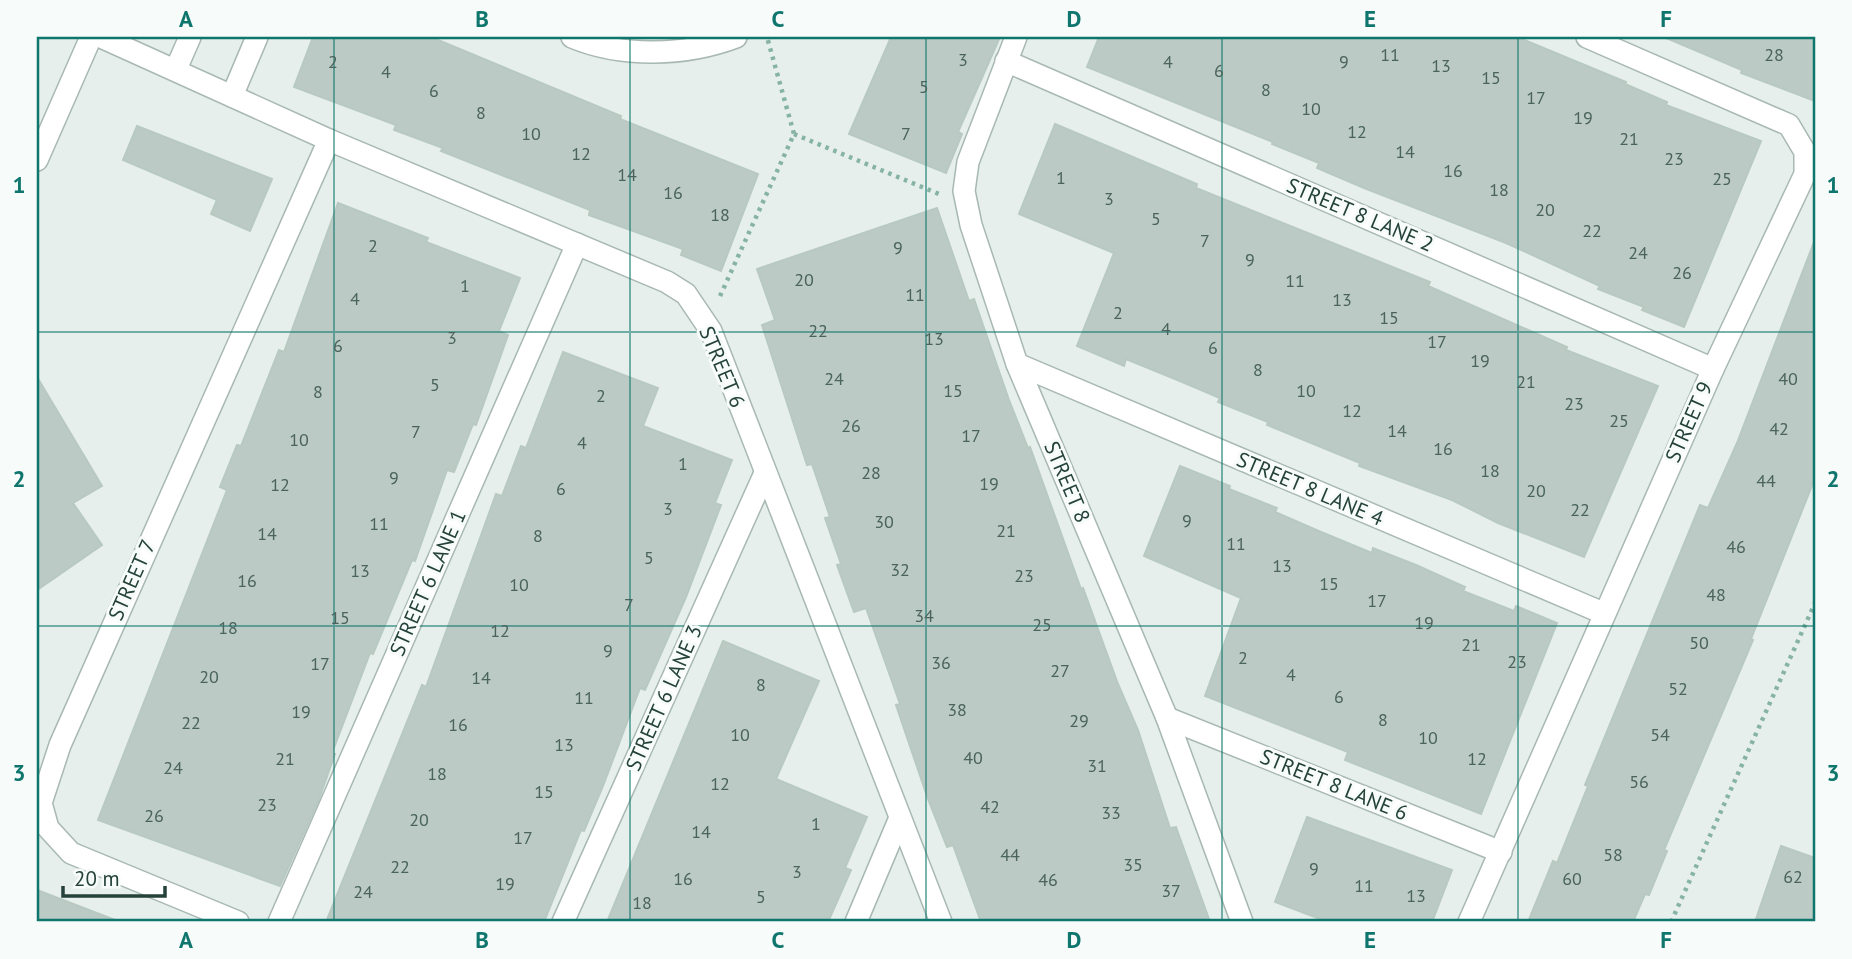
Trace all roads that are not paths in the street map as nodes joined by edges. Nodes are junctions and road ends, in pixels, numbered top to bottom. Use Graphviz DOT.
graph roads {
  1 [pos="91,37"];
  2 [pos="101,37"];
  3 [pos="190,37"];
  4 [pos="257,37"];
  5 [pos="572,37"];
  6 [pos="736,37"];
  7 [pos="1016,37"];
  8 [pos="1587,37"];
  9 [pos="1006,61"];
  10 [pos="176,69"];
  11 [pos="232,96"];
  12 [pos="329,141"];
  13 [pos="37,160"];
  14 [pos="577,244"];
  15 [pos="1017,364"];
  16 [pos="1713,369"];
  17 [pos="765,473"];
  18 [pos="1603,613"];
  19 [pos="1167,718"];
  20 [pos="899,820"];
  21 [pos="1501,852"];
  22 [pos="238,922"];
  23 [pos="279,922"];
  24 [pos="562,922"];
  25 [pos="856,922"];
  26 [pos="941,922"];
  27 [pos="1242,922"];
  28 [pos="1469,922"];
  1 -- 13 [label="street"];
  2 -- 10 [label="street, STREET 6"];
  3 -- 10 [label="street"];
  4 -- 11 [label="street"];
  5 -- 6 [label="street"];
  7 -- 9 [label="street, STREET 8"];
  8 -- 16 [label="street, STREET 9"];
  9 -- 15 [label="street, STREET 8"];
  9 -- 16 [label="street, STREET 8 LANE 2"];
  10 -- 11 [label="street, STREET 6"];
  11 -- 12 [label="street, STREET 6"];
  12 -- 14 [label="street, STREET 6"];
  12 -- 22 [label="street, STREET 7"];
  14 -- 17 [label="street, STREET 6"];
  14 -- 23 [label="street, STREET 6 LANE 1"];
  15 -- 18 [label="street, STREET 8 LANE 4"];
  15 -- 19 [label="street, STREET 8"];
  16 -- 18 [label="street, STREET 9"];
  17 -- 20 [label="street, STREET 6"];
  17 -- 24 [label="street, STREET 6 LANE 3"];
  18 -- 21 [label="street, STREET 9"];
  19 -- 21 [label="street, STREET 8 LANE 6"];
  19 -- 27 [label="street, STREET 8"];
  20 -- 25 [label="street"];
  20 -- 26 [label="street, STREET 6"];
  21 -- 28 [label="street, STREET 9"];
}
